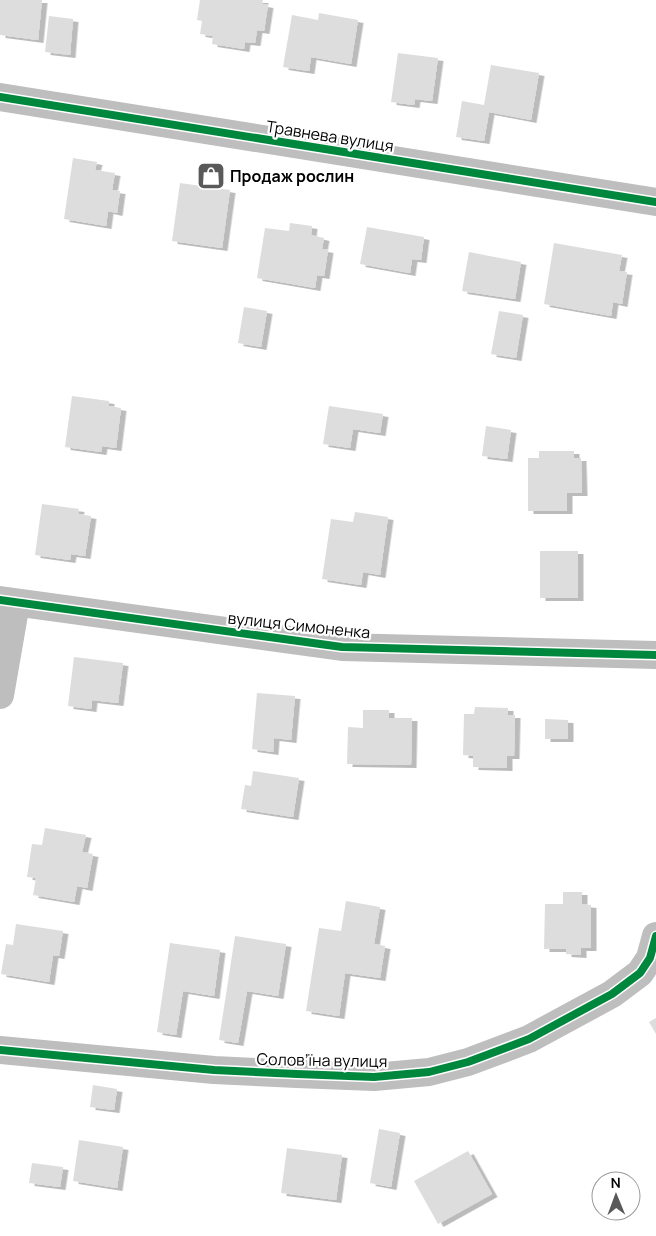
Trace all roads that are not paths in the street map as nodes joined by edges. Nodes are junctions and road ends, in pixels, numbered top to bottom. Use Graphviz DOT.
graph roads {
  1 [pos="0,97"];
  2 [pos="656,202"];
  3 [pos="8,601"];
  4 [pos="656,655"];
  5 [pos="0,695"];
  6 [pos="656,936"];
  7 [pos="0,1050"];
  1 -- 2 [label="street, Травнева вулиця"];
  3 -- 4 [label="street, вулиця Симоненка"];
  3 -- 5 [label="street"];
  6 -- 7 [label="street, Соловʼїна вулиця"];
}
